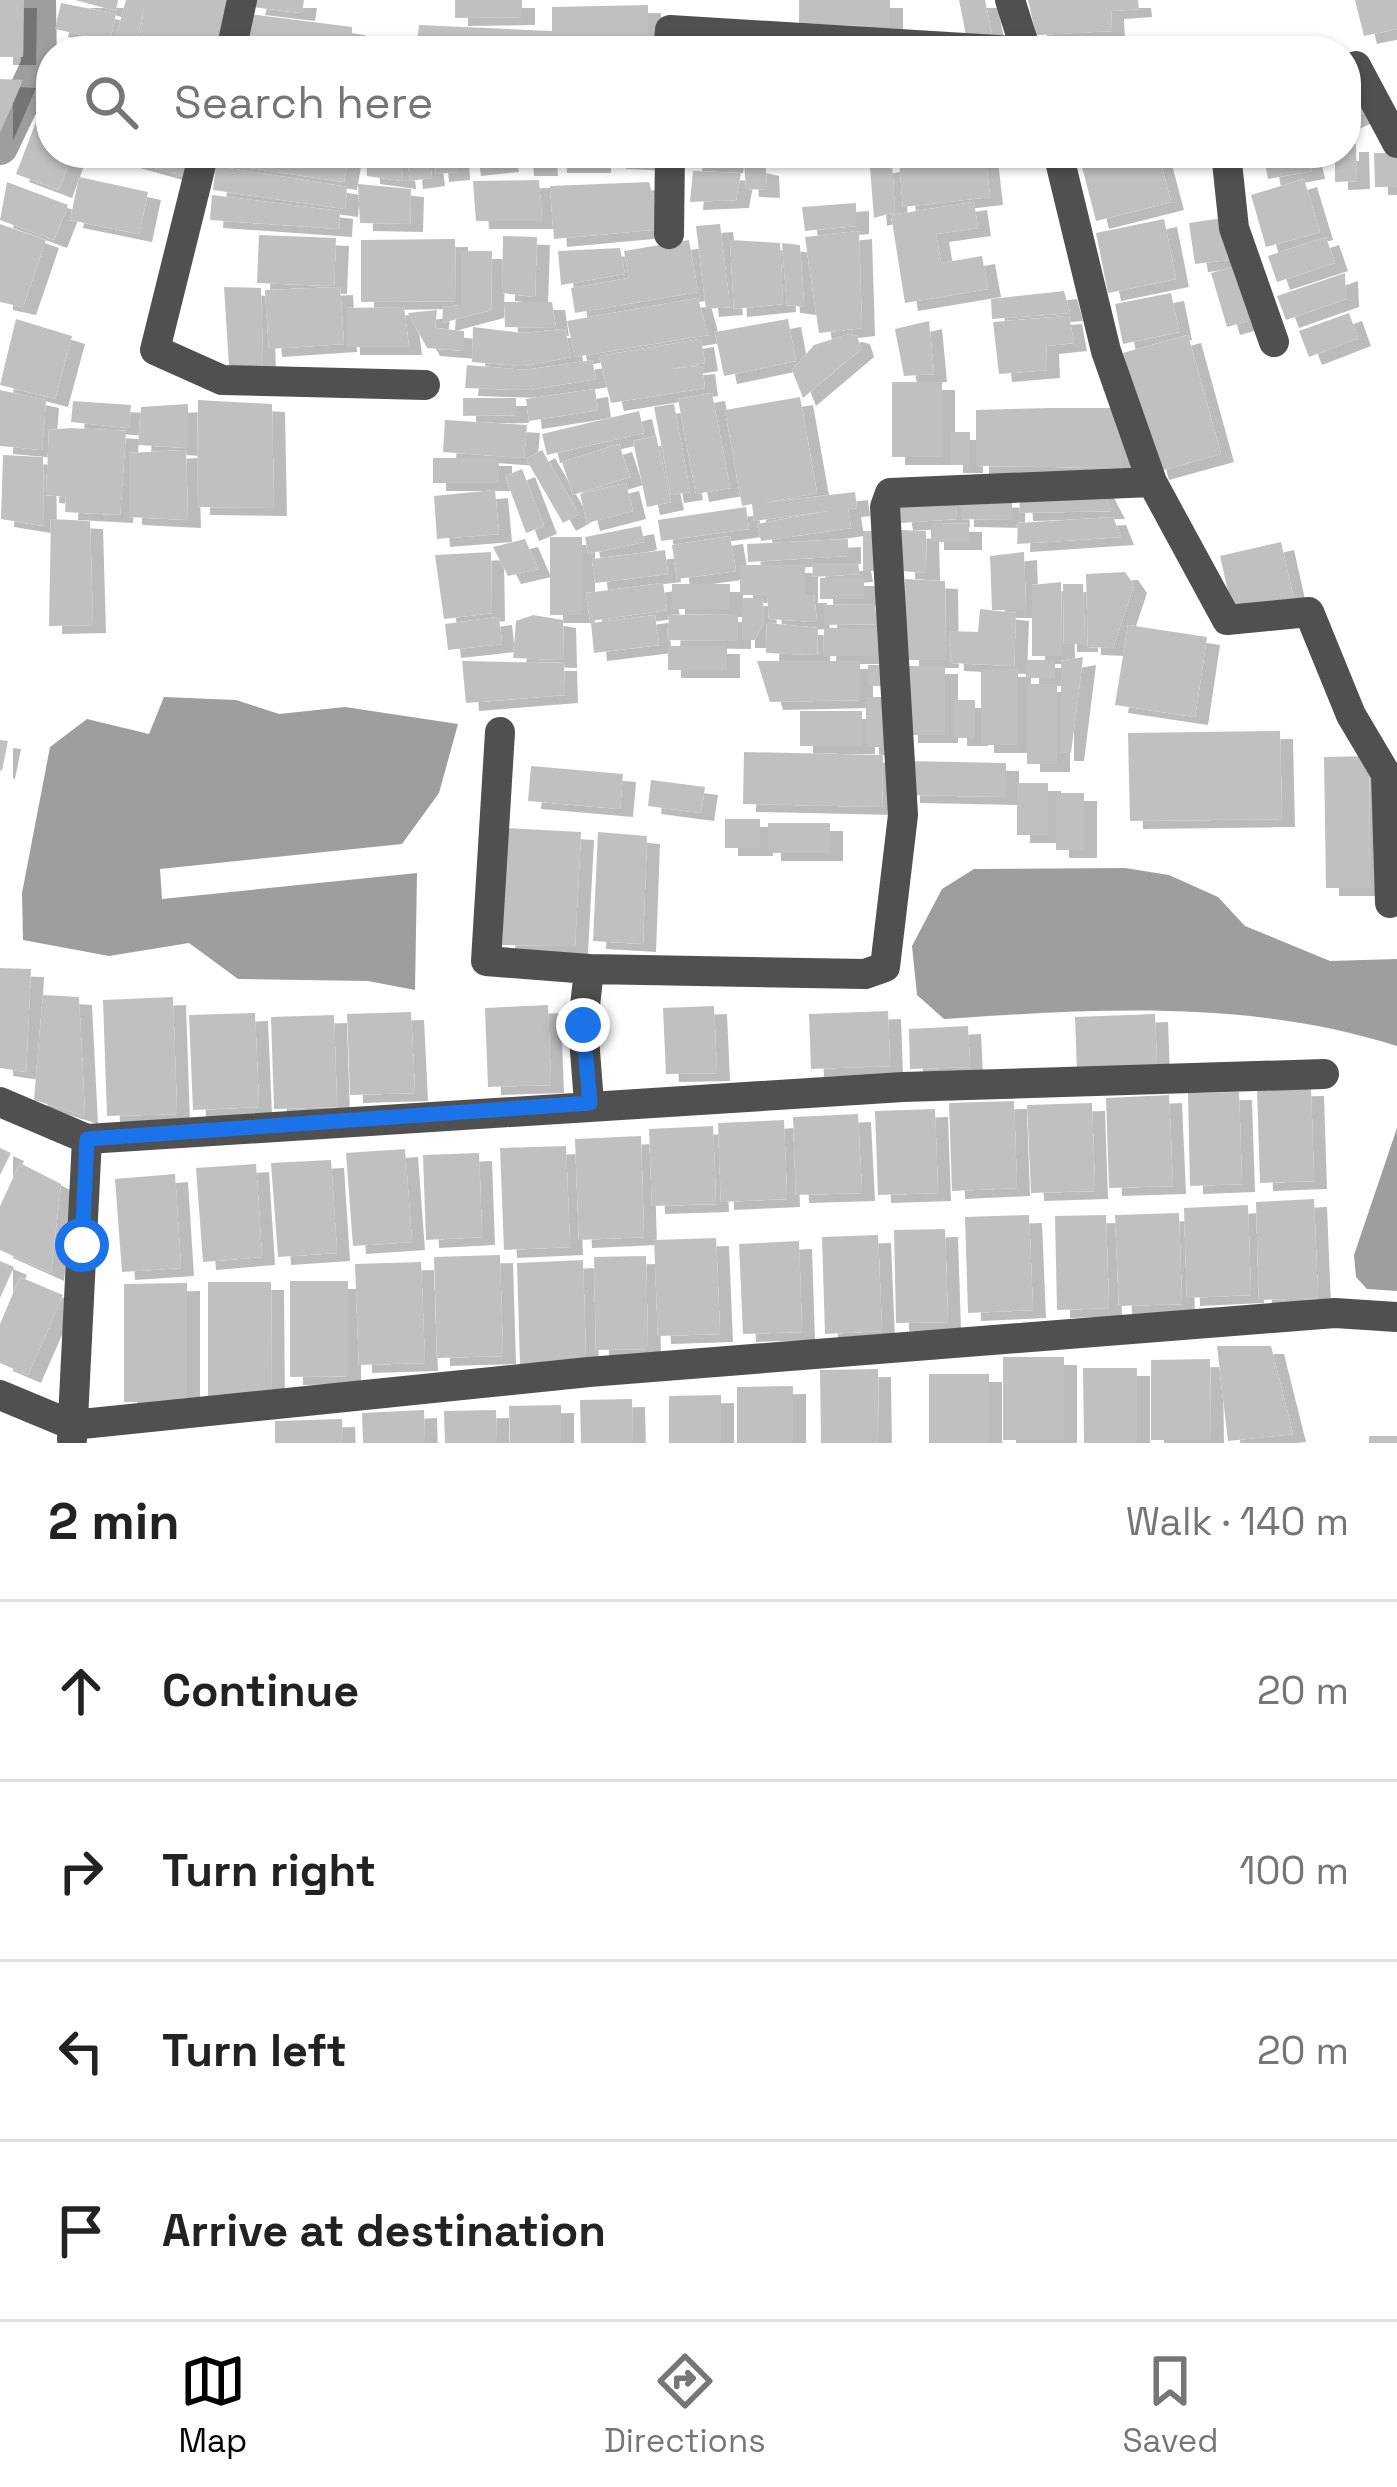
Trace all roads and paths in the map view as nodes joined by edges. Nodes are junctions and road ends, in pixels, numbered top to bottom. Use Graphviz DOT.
graph roads {
  1 [pos="242,0"];
  2 [pos="1010,0"];
  3 [pos="234,36"];
  4 [pos="669,36"];
  5 [pos="768,36"];
  6 [pos="1021,36"];
  7 [pos="1361,75"];
  8 [pos="1397,142"];
  9 [pos="200,168"];
  10 [pos="670,168"];
  11 [pos="1071,168"];
  12 [pos="1228,168"];
  13 [pos="669,234"];
  14 [pos="1274,342"];
  15 [pos="424,385"];
  16 [pos="1152,482"];
  17 [pos="500,732"];
  18 [pos="1390,903"];
  19 [pos="590,970"];
  20 [pos="1324,1075"];
  21 [pos="0,1102"];
  22 [pos="590,1103"];
  23 [pos="87,1139"];
  24 [pos="1397,1317"];
  25 [pos="0,1395"];
  26 [pos="72,1434"];
  1 -- 3 [label="street"];
  2 -- 6 [label="street"];
  4 -- 5 [label="street"];
  7 -- 8 [label="street"];
  9 -- 15 [label="street"];
  10 -- 13 [label="street"];
  11 -- 16 [label="street"];
  12 -- 14 [label="street"];
  16 -- 18 [label="street"];
  16 -- 19 [label="street"];
  17 -- 19 [label="street"];
  19 -- 22 [label="street"];
  20 -- 22 [label="street"];
  21 -- 23 [label="street"];
  22 -- 23 [label="street"];
  23 -- 26 [label="street"];
  24 -- 26 [label="street"];
  25 -- 26 [label="street"];
}
